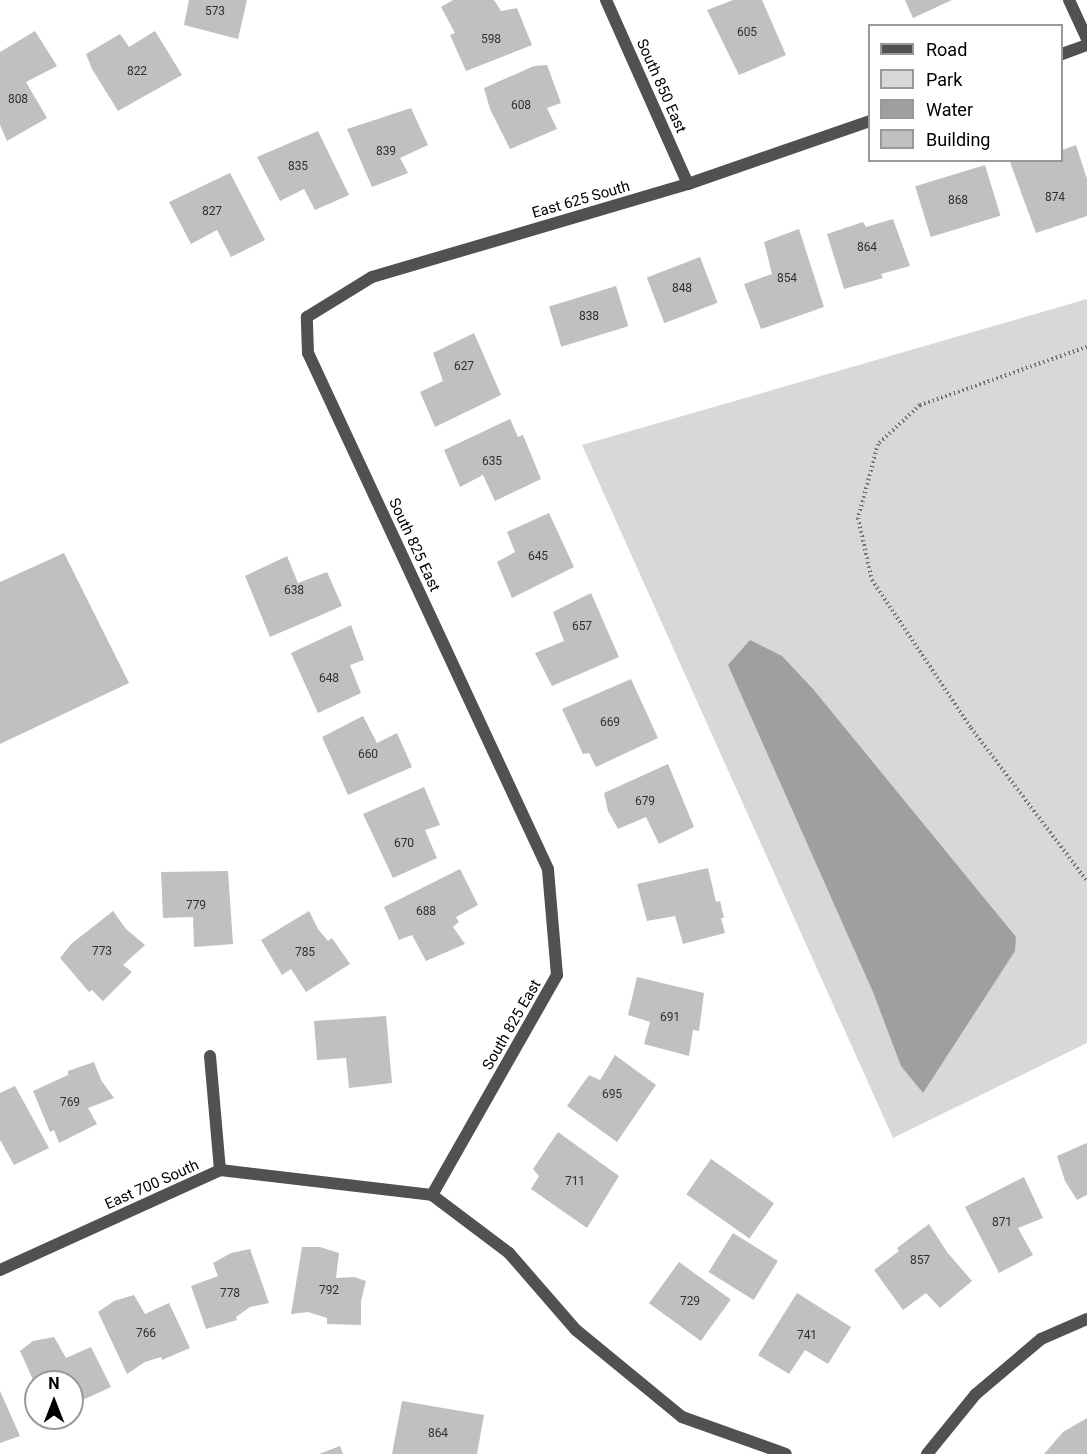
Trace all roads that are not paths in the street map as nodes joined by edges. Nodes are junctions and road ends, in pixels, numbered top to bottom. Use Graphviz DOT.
graph roads {
  1 [pos="606,0"];
  2 [pos="1069,0"];
  3 [pos="1087,39"];
  4 [pos="1087,45"];
  5 [pos="1063,54"];
  6 [pos="868,122"];
  7 [pos="688,184"];
  8 [pos="307,317"];
  9 [pos="210,1056"];
  10 [pos="220,1170"];
  11 [pos="432,1195"];
  12 [pos="0,1269"];
  13 [pos="1087,1319"];
  14 [pos="786,1454"];
  15 [pos="927,1454"];
  1 -- 7 [label="street, South 850 East"];
  2 -- 3 [label="street"];
  4 -- 5 [label="street"];
  6 -- 7 [label="street, East 625 South"];
  7 -- 8 [label="street, East 625 South"];
  8 -- 11 [label="street, South 825 East"];
  9 -- 10 [label="street"];
  10 -- 11 [label="street, East 700 South"];
  10 -- 12 [label="street, East 700 South"];
  11 -- 14 [label="street"];
  13 -- 15 [label="street"];
}
